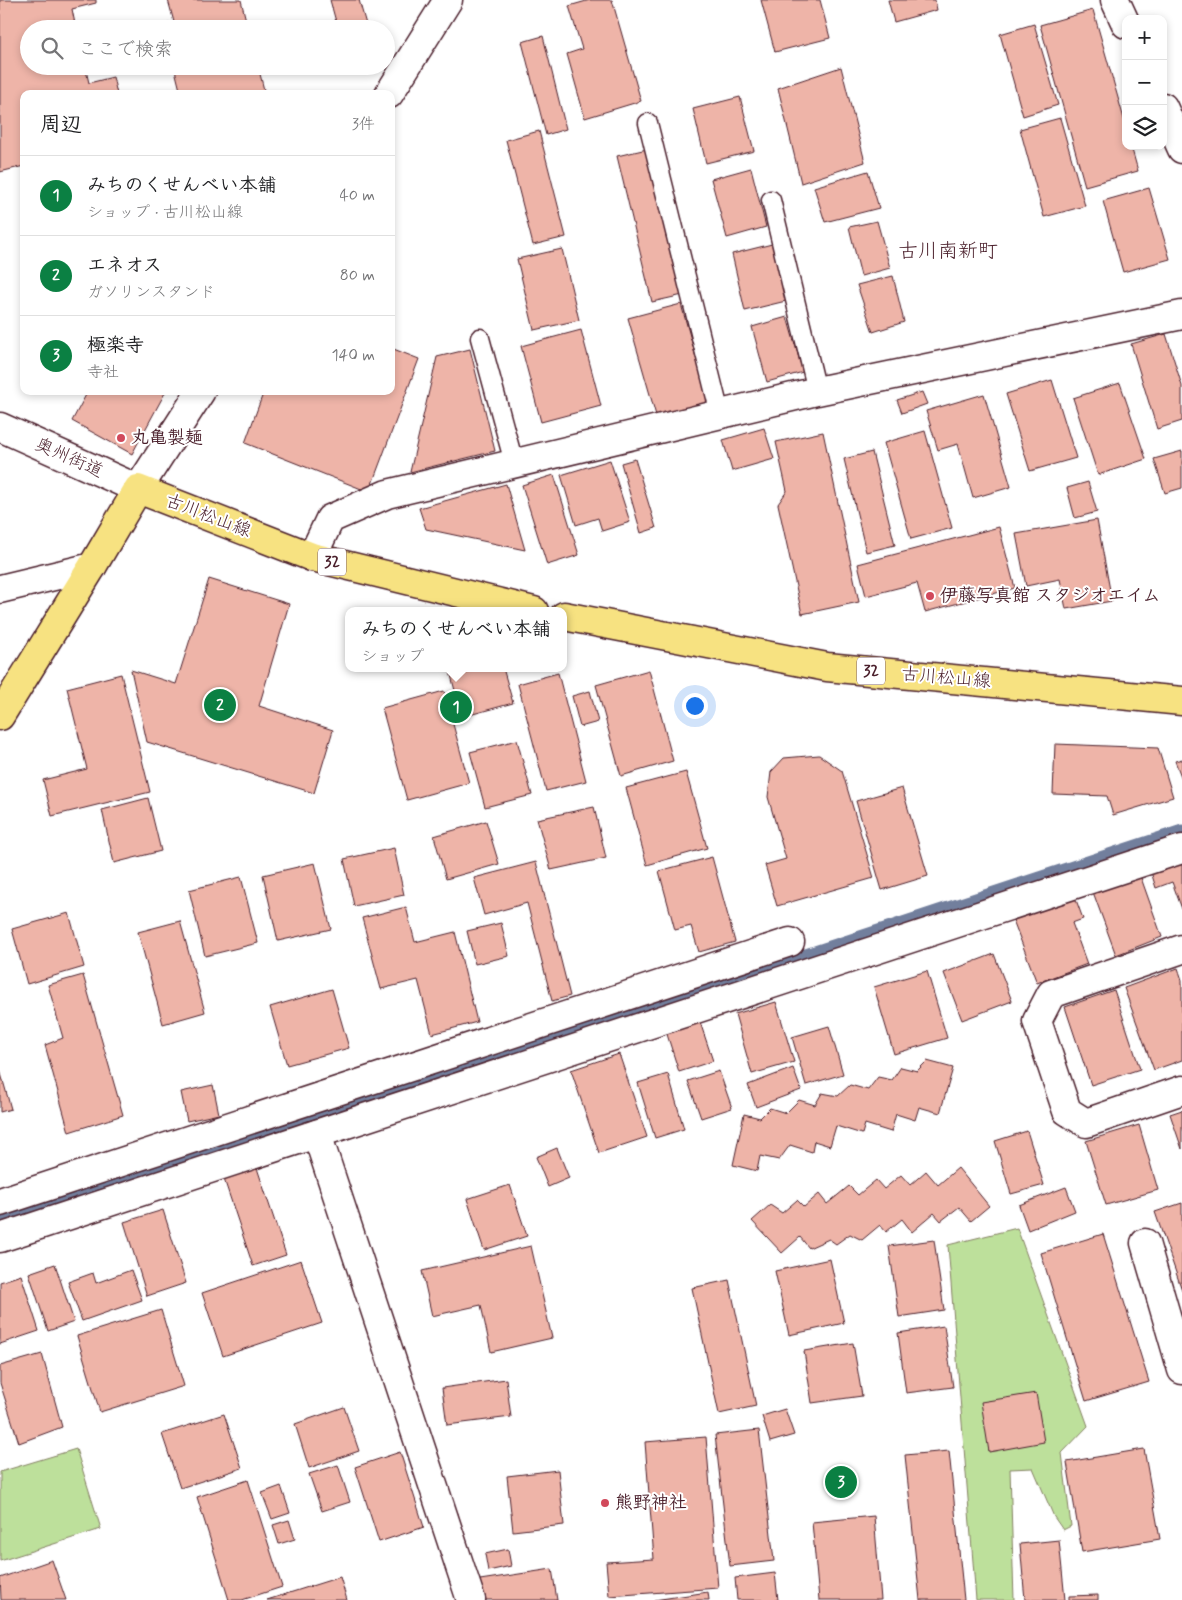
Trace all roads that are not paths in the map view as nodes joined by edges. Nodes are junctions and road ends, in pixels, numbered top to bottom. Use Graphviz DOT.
graph roads {
  1 [pos="448,0"];
  2 [pos="1115,0"];
  3 [pos="1122,15"];
  4 [pos="392,90"];
  5 [pos="1167,117"];
  6 [pos="648,123"];
  7 [pos="1182,150"];
  8 [pos="771,200"];
  9 [pos="1182,315"];
  10 [pos="480,338"];
  11 [pos="817,391"];
  12 [pos="198,395"];
  13 [pos="720,414"];
  14 [pos="0,427"];
  15 [pos="514,464"];
  16 [pos="138,489"];
  17 [pos="312,557"];
  18 [pos="92,567"];
  19 [pos="0,589"];
  20 [pos="518,607"];
  21 [pos="567,617"];
  22 [pos="1182,701"];
  23 [pos="0,716"];
  24 [pos="1182,849"];
  25 [pos="790,942"];
  26 [pos="1182,950"];
  27 [pos="1182,1090"];
  28 [pos="387,1093"];
  29 [pos="317,1134"];
  30 [pos="176,1162"];
  31 [pos="0,1202"];
  32 [pos="0,1238"];
  33 [pos="1146,1243"];
  34 [pos="1182,1370"];
  35 [pos="471,1600"];
  1 -- 4 [label="street"];
  2 -- 3 [label="street"];
  5 -- 7 [label="street"];
  6 -- 13 [label="lane"];
  8 -- 11 [label="lane"];
  9 -- 11 [label="street"];
  10 -- 15 [label="lane"];
  11 -- 13 [label="street"];
  12 -- 16 [label="street"];
  13 -- 15 [label="street"];
  14 -- 16 [label="street, 奥州街道"];
  15 -- 17 [label="street"];
  16 -- 17 [label="main road, 古川松山線 / 32"];
  16 -- 18 [label="main road"];
  17 -- 20 [label="main road, 古川松山線 / 32"];
  18 -- 19 [label="street"];
  18 -- 23 [label="main road"];
  21 -- 22 [label="main road, 古川松山線 / 32"];
  24 -- 28 [label="street"];
  25 -- 28 [label="street"];
  26 -- 27 [label="street"];
  28 -- 29 [label="street"];
  28 -- 30 [label="street"];
  29 -- 30 [label="street"];
  29 -- 35 [label="street"];
  30 -- 31 [label="street"];
  30 -- 32 [label="street"];
  33 -- 34 [label="street"];
}
